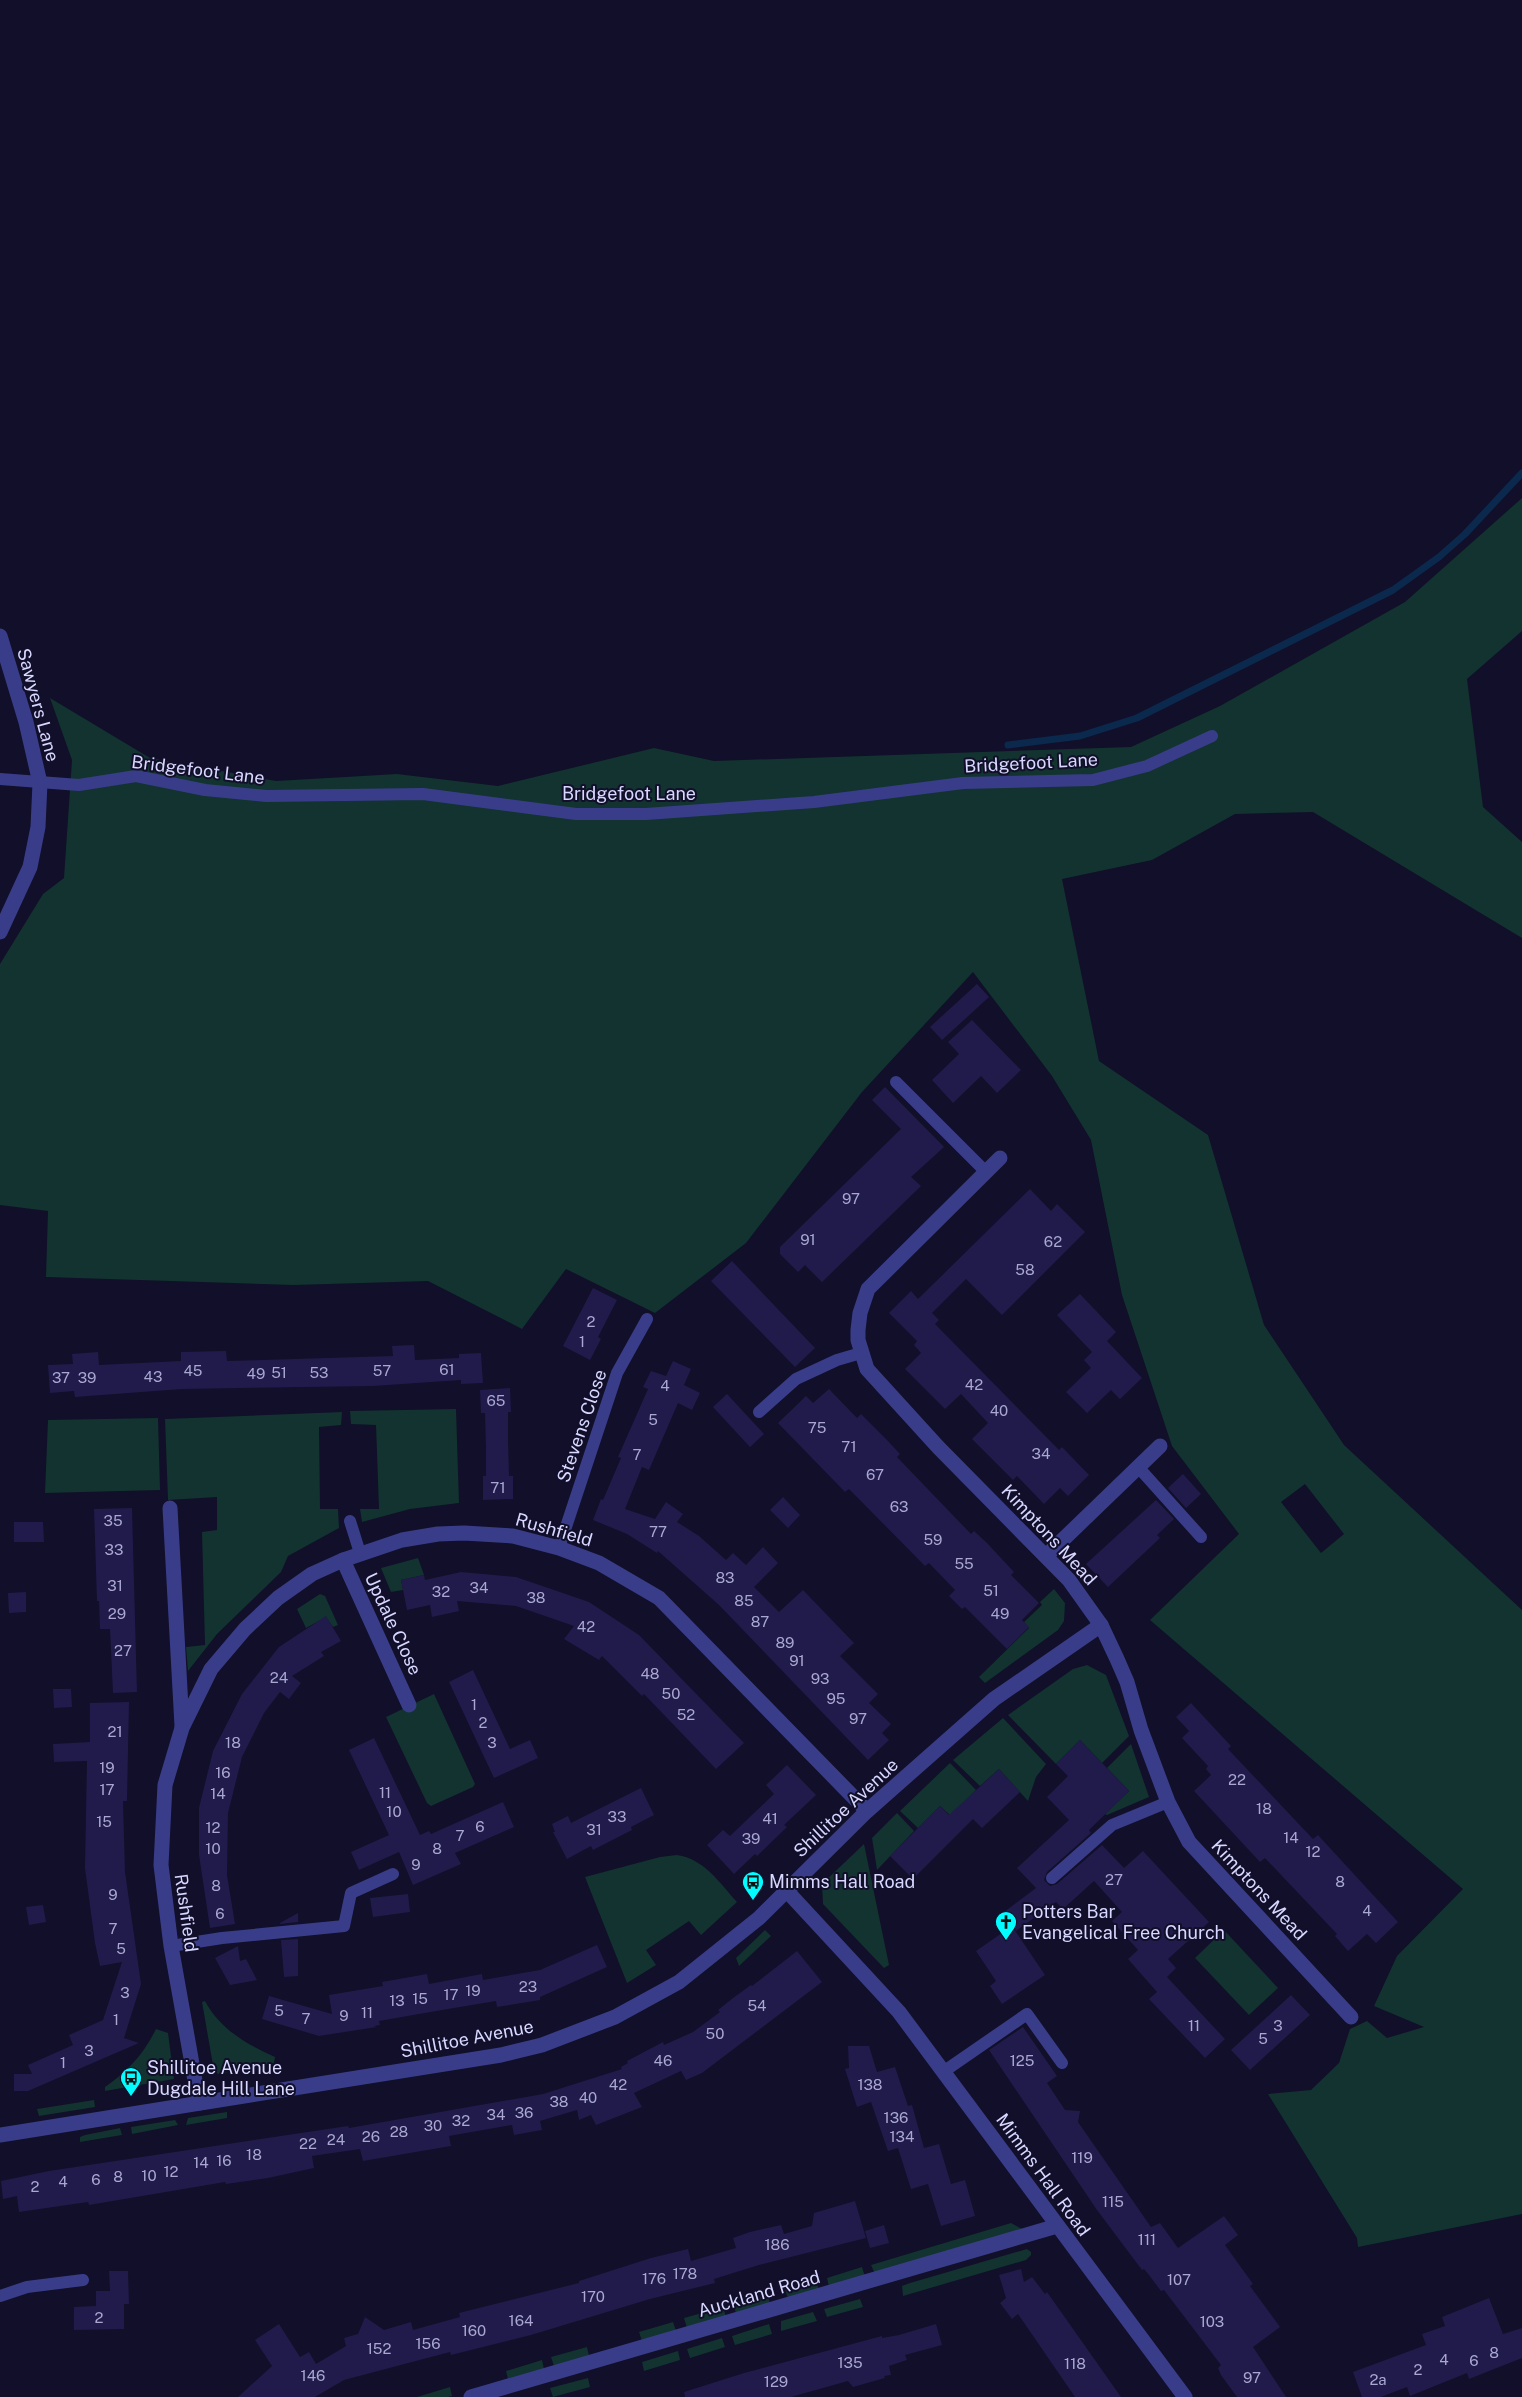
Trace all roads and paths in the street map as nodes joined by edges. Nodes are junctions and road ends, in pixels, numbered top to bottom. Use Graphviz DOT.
graph roads {
  1 [pos="0,636"];
  2 [pos="1212,736"];
  3 [pos="0,779"];
  4 [pos="40,783"];
  5 [pos="2,925"];
  6 [pos="896,1082"];
  7 [pos="1000,1158"];
  8 [pos="986,1171"];
  9 [pos="647,1319"];
  10 [pos="861,1353"];
  11 [pos="759,1412"];
  12 [pos="1160,1446"];
  13 [pos="1139,1468"];
  14 [pos="170,1508"];
  15 [pos="350,1521"];
  16 [pos="1201,1537"];
  17 [pos="559,1548"];
  18 [pos="360,1553"];
  19 [pos="1046,1556"];
  20 [pos="343,1560"];
  21 [pos="1100,1625"];
  22 [pos="410,1705"];
  23 [pos="182,1728"];
  24 [pos="1168,1802"];
  25 [pos="867,1811"];
  26 [pos="393,1874"];
  27 [pos="1052,1878"];
  28 [pos="786,1890"];
  29 [pos="171,1946"];
  30 [pos="1351,2017"];
  31 [pos="1062,2063"];
  32 [pos="943,2072"];
  33 [pos="199,2104"];
  34 [pos="0,2135"];
  35 [pos="1057,2226"];
  36 [pos="82,2280"];
  37 [pos="0,2296"];
  38 [pos="471,2397"];
  39 [pos="1185,2397"];
  1 -- 4 [label="street, Sawyers Lane"];
  2 -- 4 [label="lane, Bridgefoot Lane"];
  3 -- 4 [label="lane, Bridgefoot Lane"];
  4 -- 5 [label="street, Sawyers Lane"];
  6 -- 8 [label="lane"];
  7 -- 8 [label="street, Kimptons Mead"];
  8 -- 10 [label="street, Kimptons Mead"];
  9 -- 17 [label="lane, Stevens Close"];
  10 -- 11 [label="lane"];
  10 -- 19 [label="street, Kimptons Mead"];
  12 -- 13 [label="street"];
  13 -- 16 [label="lane"];
  13 -- 19 [label="street"];
  14 -- 23 [label="street, Rushfield"];
  15 -- 18 [label="lane"];
  17 -- 18 [label="street, Rushfield"];
  17 -- 25 [label="street, Rushfield"];
  18 -- 20 [label="street, Rushfield"];
  19 -- 21 [label="street, Kimptons Mead"];
  20 -- 22 [label="street, Updale Close"];
  20 -- 23 [label="street, Rushfield"];
  21 -- 24 [label="street, Kimptons Mead"];
  21 -- 25 [label="street, Shillitoe Avenue"];
  23 -- 29 [label="street, Rushfield"];
  24 -- 27 [label="lane"];
  24 -- 30 [label="street, Kimptons Mead"];
  25 -- 28 [label="street, Shillitoe Avenue"];
  26 -- 29 [label="lane"];
  28 -- 32 [label="street, Mimms Hall Road"];
  28 -- 33 [label="street, Shillitoe Avenue"];
  29 -- 33 [label="street, Rushfield"];
  31 -- 32 [label="lane"];
  32 -- 35 [label="street, Mimms Hall Road"];
  33 -- 34 [label="street, Shillitoe Avenue"];
  35 -- 38 [label="street, Auckland Road"];
  35 -- 39 [label="street, Mimms Hall Road"];
  36 -- 37 [label="lane"];
}
